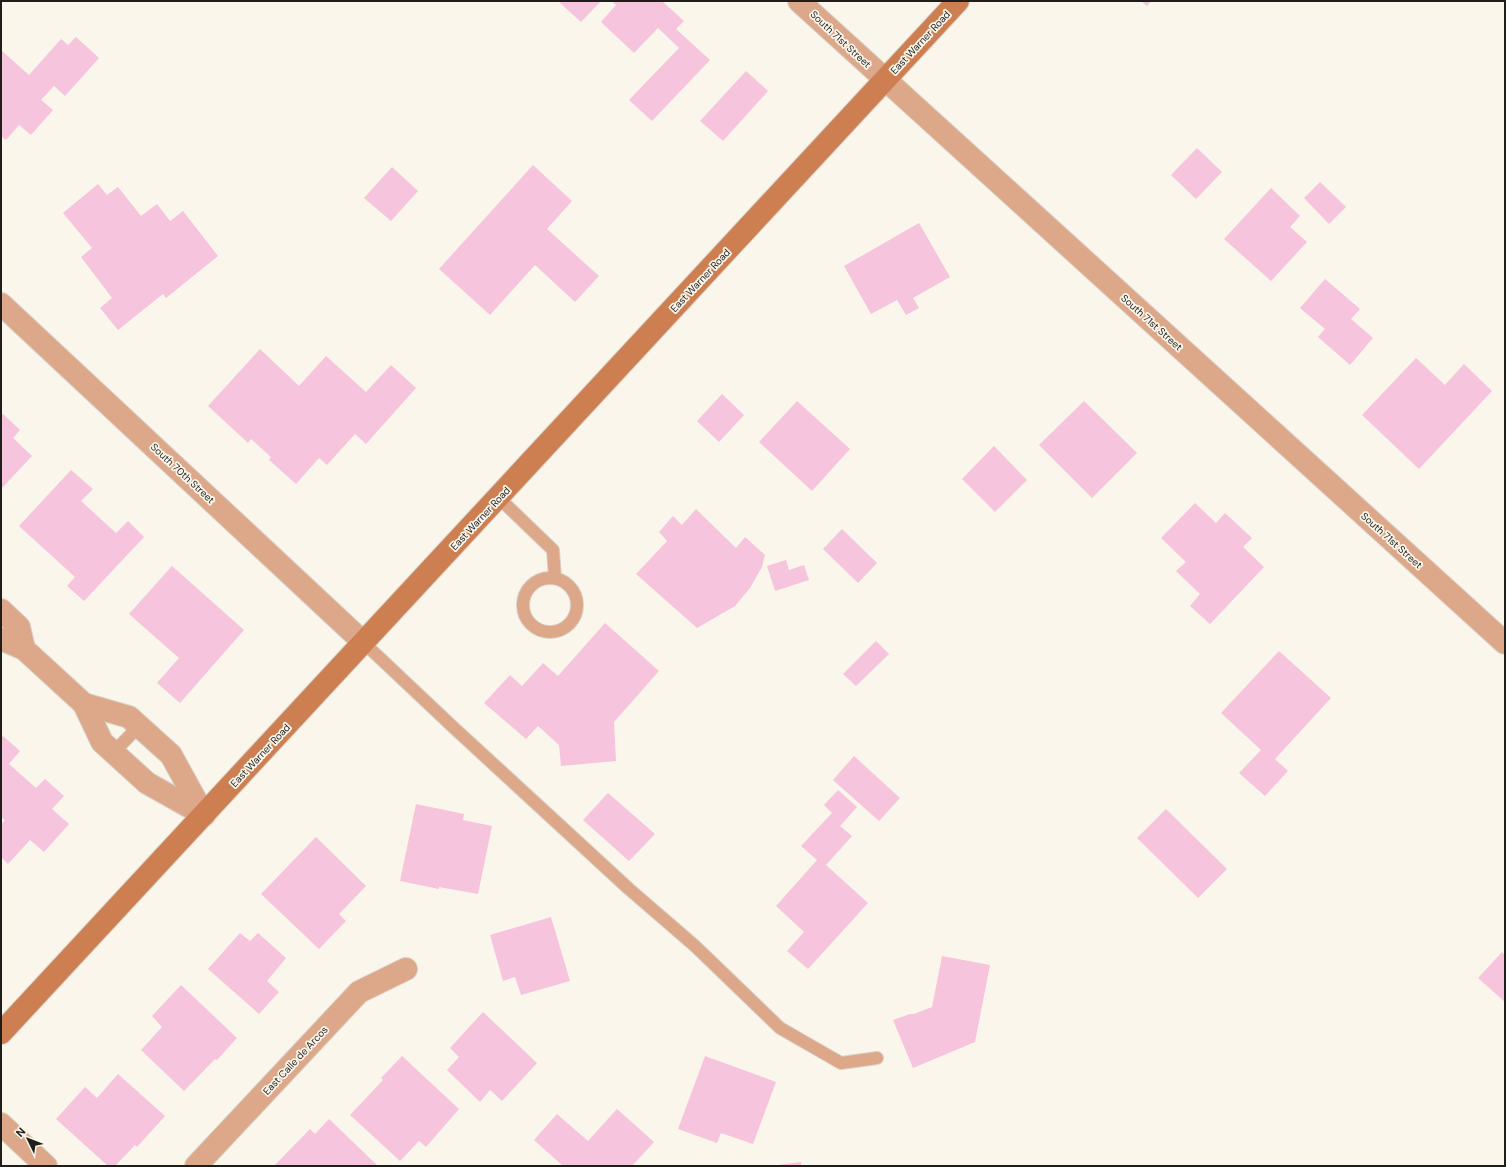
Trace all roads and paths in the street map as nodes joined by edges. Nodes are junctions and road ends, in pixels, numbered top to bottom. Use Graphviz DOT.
graph roads {
  1 [pos="799,1"];
  2 [pos="958,1"];
  3 [pos="885,80"];
  4 [pos="1,304"];
  5 [pos="499,498"];
  6 [pos="555,578"];
  7 [pos="1,610"];
  8 [pos="1,639"];
  9 [pos="364,642"];
  10 [pos="1505,643"];
  11 [pos="24,649"];
  12 [pos="84,704"];
  13 [pos="139,726"];
  14 [pos="113,753"];
  15 [pos="204,815"];
  16 [pos="406,969"];
  17 [pos="1,1033"];
  18 [pos="878,1058"];
  19 [pos="1,1124"];
  20 [pos="46,1166"];
  21 [pos="196,1166"];
  1 -- 3 [label="street, South 71st Street"];
  2 -- 3 [label="main road, East Warner Road"];
  3 -- 5 [label="main road, East Warner Road"];
  3 -- 10 [label="street, South 71st Street"];
  4 -- 9 [label="street, South 70th Street"];
  5 -- 6 [label="lane"];
  5 -- 9 [label="main road, East Warner Road"];
  6 -- 6 [label="lane"];
  7 -- 11 [label="street"];
  8 -- 11 [label="street"];
  9 -- 15 [label="main road, East Warner Road"];
  9 -- 18 [label="lane"];
  11 -- 12 [label="street"];
  12 -- 13 [label="street"];
  12 -- 14 [label="street"];
  13 -- 14 [label="lane"];
  13 -- 15 [label="street"];
  14 -- 15 [label="street"];
  15 -- 17 [label="main road, East Warner Road"];
  16 -- 21 [label="street, East Calle de Arcos"];
  19 -- 20 [label="street"];
}
